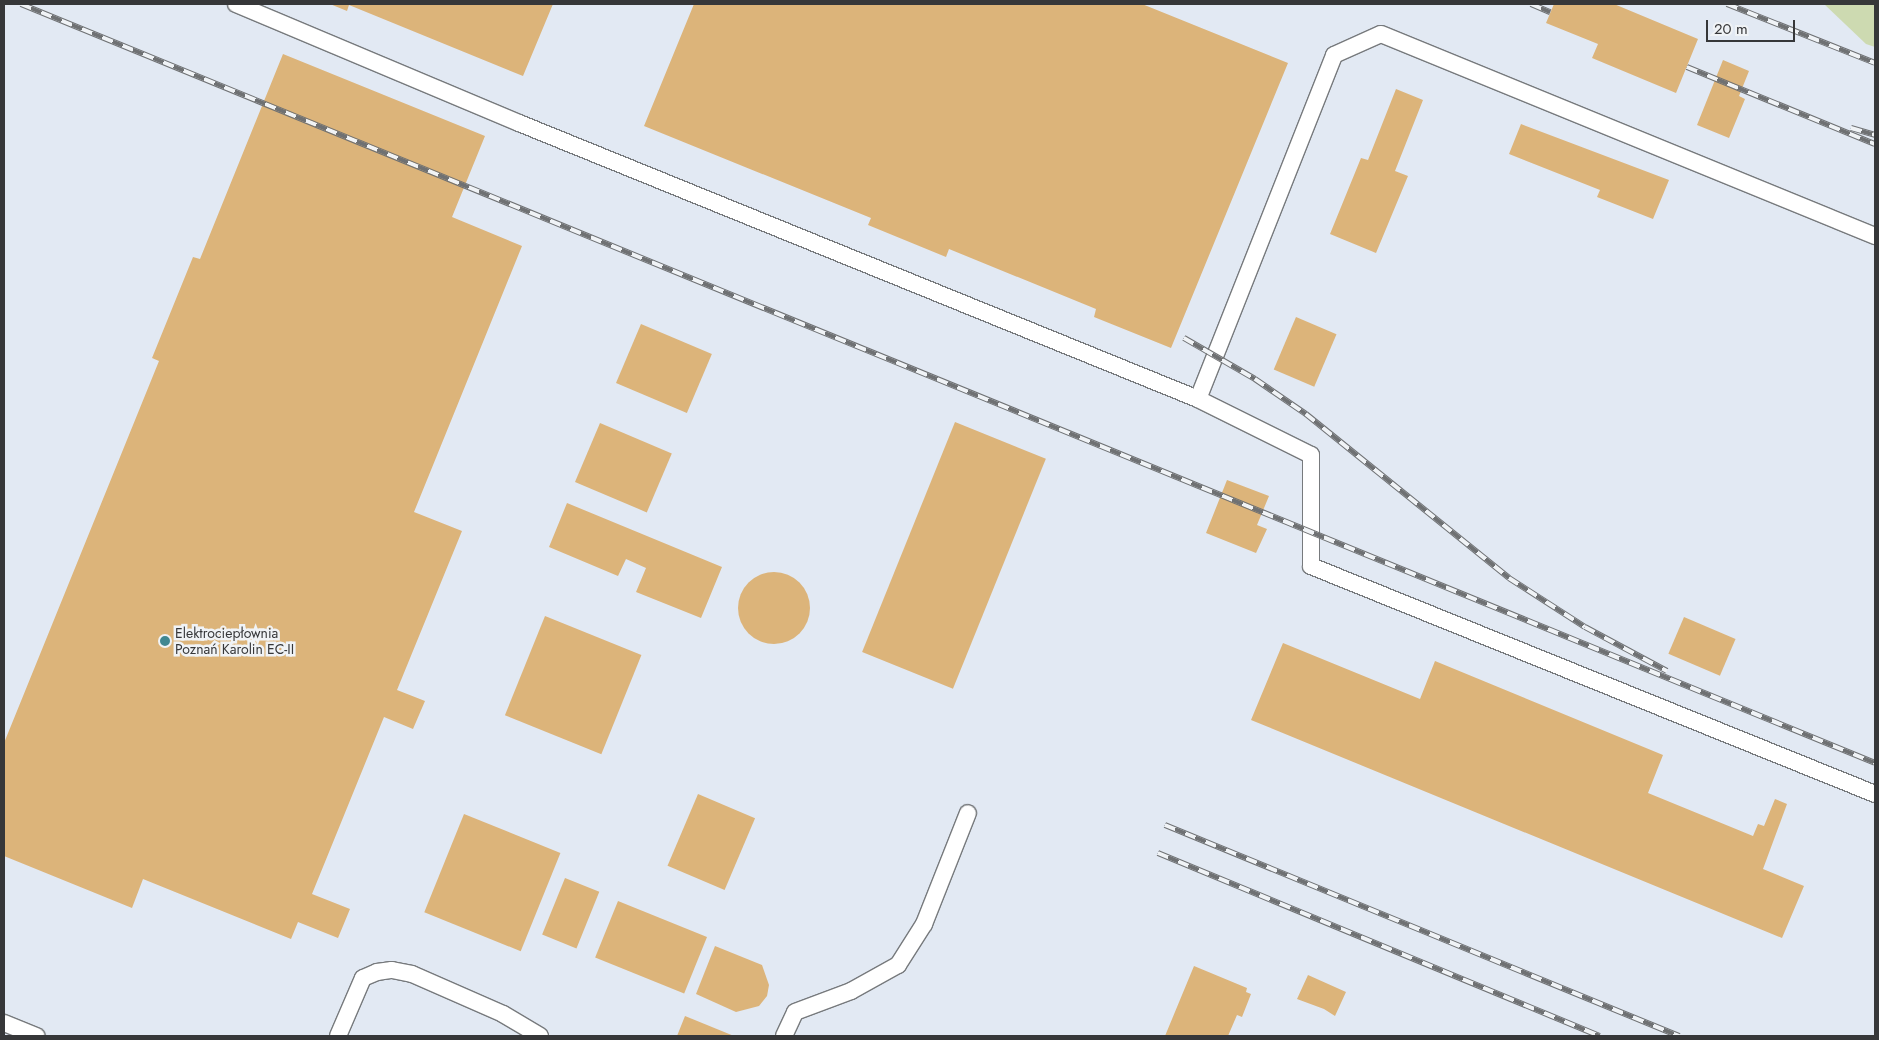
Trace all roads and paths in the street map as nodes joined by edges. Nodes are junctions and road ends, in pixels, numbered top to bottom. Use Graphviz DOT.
graph roads {
  1 [pos="236,4"];
  2 [pos="1875,236"];
  3 [pos="1198,399"];
  4 [pos="1875,794"];
  5 [pos="968,813"];
  6 [pos="4,1023"];
  7 [pos="36,1036"];
  8 [pos="338,1036"];
  9 [pos="540,1036"];
  10 [pos="784,1036"];
  1 -- 3 [label="lane"];
  2 -- 3 [label="lane"];
  3 -- 4 [label="lane"];
  5 -- 10 [label="lane"];
  6 -- 7 [label="lane"];
  8 -- 9 [label="lane"];
}
